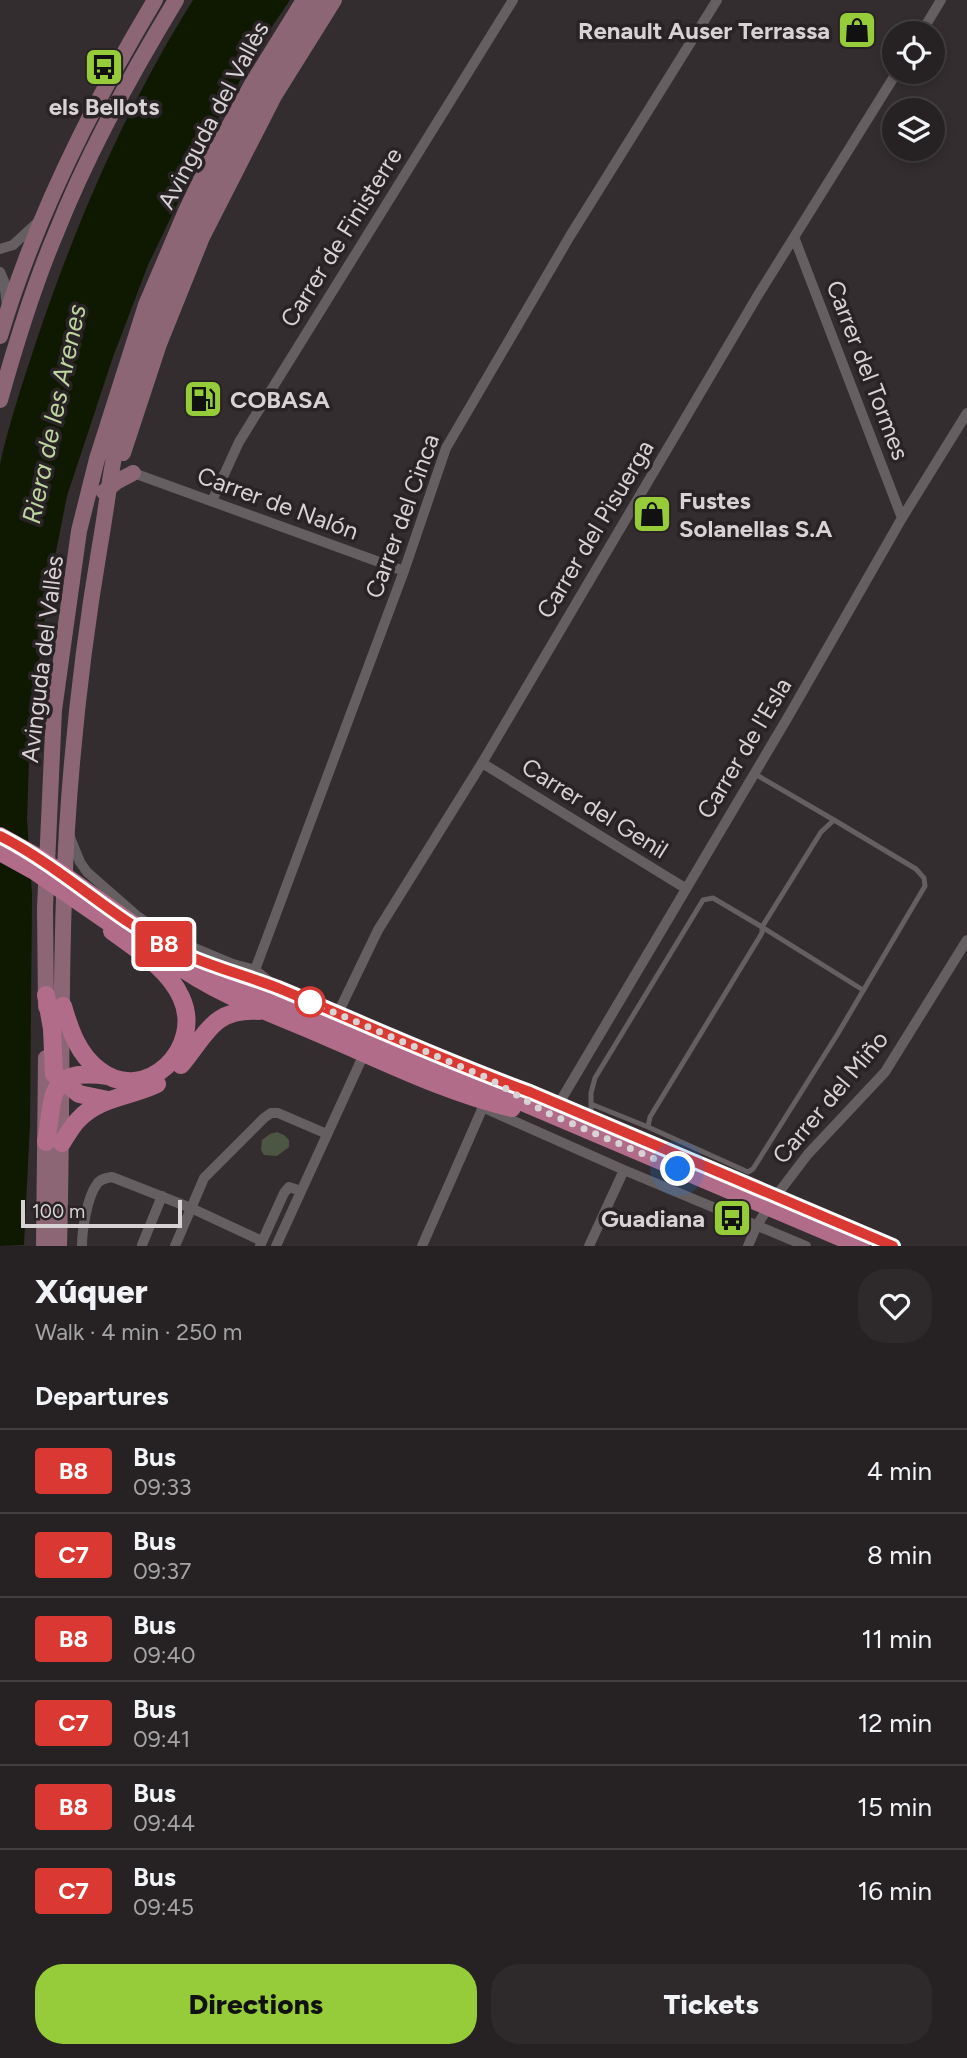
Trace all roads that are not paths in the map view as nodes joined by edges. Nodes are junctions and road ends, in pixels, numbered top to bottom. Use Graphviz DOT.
graph roads {
  1 [pos="155,0"];
  2 [pos="176,0"];
  3 [pos="304,0"];
  4 [pos="319,0"];
  5 [pos="334,0"];
  6 [pos="513,0"];
  7 [pos="717,0"];
  8 [pos="941,0"];
  9 [pos="928,21"];
  10 [pos="889,84"];
  11 [pos="44,215"];
  12 [pos="794,236"];
  13 [pos="0,249"];
  14 [pos="0,272"];
  15 [pos="7,312"];
  16 [pos="0,336"];
  17 [pos="0,400"];
  18 [pos="967,413"];
  19 [pos="116,458"];
  20 [pos="136,474"];
  21 [pos="108,488"];
  22 [pos="212,500"];
  23 [pos="902,518"];
  24 [pos="78,551"];
  25 [pos="404,571"];
  26 [pos="482,763"];
  27 [pos="754,773"];
  28 [pos="834,820"];
  29 [pos="67,830"];
  30 [pos="0,836"];
  31 [pos="0,852"];
  32 [pos="685,888"];
  33 [pos="99,909"];
  34 [pos="762,927"];
  35 [pos="967,940"];
  36 [pos="182,959"];
  37 [pos="256,970"];
  38 [pos="276,987"];
  39 [pos="863,990"];
  40 [pos="46,995"];
  41 [pos="63,1006"];
  42 [pos="268,1012"];
  43 [pos="338,1013"];
  44 [pos="365,1054"];
  45 [pos="108,1076"];
  46 [pos="62,1081"];
  47 [pos="108,1100"];
  48 [pos="479,1104"];
  49 [pos="591,1104"];
  50 [pos="512,1108"];
  51 [pos="552,1109"];
  52 [pos="591,1120"];
  53 [pos="648,1127"];
  54 [pos="327,1134"];
  55 [pos="54,1142"];
  56 [pos="658,1165"];
  57 [pos="624,1170"];
  58 [pos="301,1191"];
  59 [pos="162,1196"];
  60 [pos="776,1196"];
  61 [pos="191,1208"];
  62 [pos="796,1224"];
  63 [pos="757,1225"];
  64 [pos="261,1243"];
  65 [pos="142,1245"];
  66 [pos="44,1246"];
  67 [pos="59,1246"];
  68 [pos="82,1246"];
  69 [pos="175,1246"];
  70 [pos="276,1246"];
  71 [pos="422,1246"];
  72 [pos="589,1246"];
  73 [pos="748,1246"];
  74 [pos="806,1246"];
  75 [pos="835,1246"];
  76 [pos="861,1246"];
  77 [pos="893,1246"];
  1 -- 11 [label="main road"];
  2 -- 17 [label="main road"];
  3 -- 24 [label="main road, Avinguda del Vallès"];
  4 -- 19 [label="main road, Avinguda del Vallès"];
  5 -- 19 [label="main road"];
  6 -- 22 [label="street, Carrer de Finisterre"];
  7 -- 25 [label="street, Carrer del Cinca"];
  8 -- 9 [label="street"];
  10 -- 12 [label="street, Carrer del Pisuerga"];
  11 -- 13 [label="street"];
  11 -- 15 [label="main road"];
  12 -- 23 [label="street, Carrer del Tormes"];
  12 -- 26 [label="street, Carrer del Pisuerga"];
  14 -- 15 [label="street"];
  15 -- 16 [label="main road"];
  18 -- 23 [label="street, Carrer de l'Esla"];
  19 -- 20 [label="main road"];
  19 -- 21 [label="main road, Avinguda del Vallès"];
  20 -- 21 [label="main road"];
  20 -- 22 [label="street, Carrer de Nalón"];
  21 -- 24 [label="main road"];
  21 -- 29 [label="main road, Avinguda del Vallès"];
  22 -- 25 [label="street, Carrer de Nalón"];
  23 -- 27 [label="street, Carrer de l'Esla"];
  24 -- 40 [label="main road, Avinguda del Vallès"];
  25 -- 37 [label="street, Carrer del Cinca"];
  26 -- 32 [label="street, Carrer del Genil"];
  26 -- 43 [label="street, Carrer del Pisuerga"];
  27 -- 28 [label="lane"];
  27 -- 32 [label="street, Carrer de l'Esla"];
  28 -- 34 [label="lane"];
  28 -- 39 [label="lane"];
  29 -- 37 [label="street"];
  29 -- 41 [label="main road, Avinguda del Vallès"];
  30 -- 33 [label="main road"];
  31 -- 33 [label="main road"];
  32 -- 51 [label="street, Carrer de l'Esla"];
  33 -- 36 [label="main road"];
  33 -- 45 [label="main road"];
  34 -- 39 [label="lane"];
  34 -- 49 [label="lane"];
  34 -- 53 [label="lane"];
  35 -- 60 [label="street, Carrer del Miño"];
  36 -- 38 [label="main road"];
  36 -- 42 [label="main road"];
  36 -- 50 [label="main road"];
  36 -- 51 [label="main road"];
  37 -- 38 [label="street"];
  38 -- 43 [label="street"];
  39 -- 53 [label="lane"];
  40 -- 46 [label="main road"];
  40 -- 55 [label="main road, Avinguda del Vallès"];
  41 -- 45 [label="main road"];
  41 -- 46 [label="main road, Avinguda del Vallès"];
  42 -- 44 [label="main road"];
  42 -- 47 [label="main road"];
  43 -- 51 [label="street"];
  44 -- 48 [label="main road"];
  44 -- 54 [label="street"];
  45 -- 46 [label="main road"];
  46 -- 47 [label="main road"];
  46 -- 55 [label="main road"];
  47 -- 55 [label="main road"];
  48 -- 50 [label="main road"];
  48 -- 57 [label="street"];
  48 -- 71 [label="street"];
  49 -- 52 [label="lane"];
  49 -- 53 [label="lane"];
  50 -- 56 [label="main road"];
  51 -- 52 [label="street"];
  51 -- 56 [label="main road"];
  52 -- 60 [label="street"];
  54 -- 58 [label="street"];
  54 -- 61 [label="street"];
  55 -- 66 [label="main road, Avinguda del Vallès"];
  55 -- 67 [label="main road, Avinguda del Vallès"];
  56 -- 62 [label="main road"];
  57 -- 63 [label="street"];
  57 -- 72 [label="street"];
  58 -- 64 [label="street"];
  58 -- 70 [label="street"];
  59 -- 61 [label="street"];
  59 -- 65 [label="street"];
  59 -- 68 [label="street"];
  60 -- 63 [label="street, Carrer del Miño"];
  60 -- 77 [label="street"];
  61 -- 64 [label="street"];
  61 -- 69 [label="street"];
  62 -- 75 [label="main road"];
  62 -- 76 [label="main road"];
  63 -- 73 [label="street, Carrer del Miño"];
  63 -- 74 [label="street"];
}
